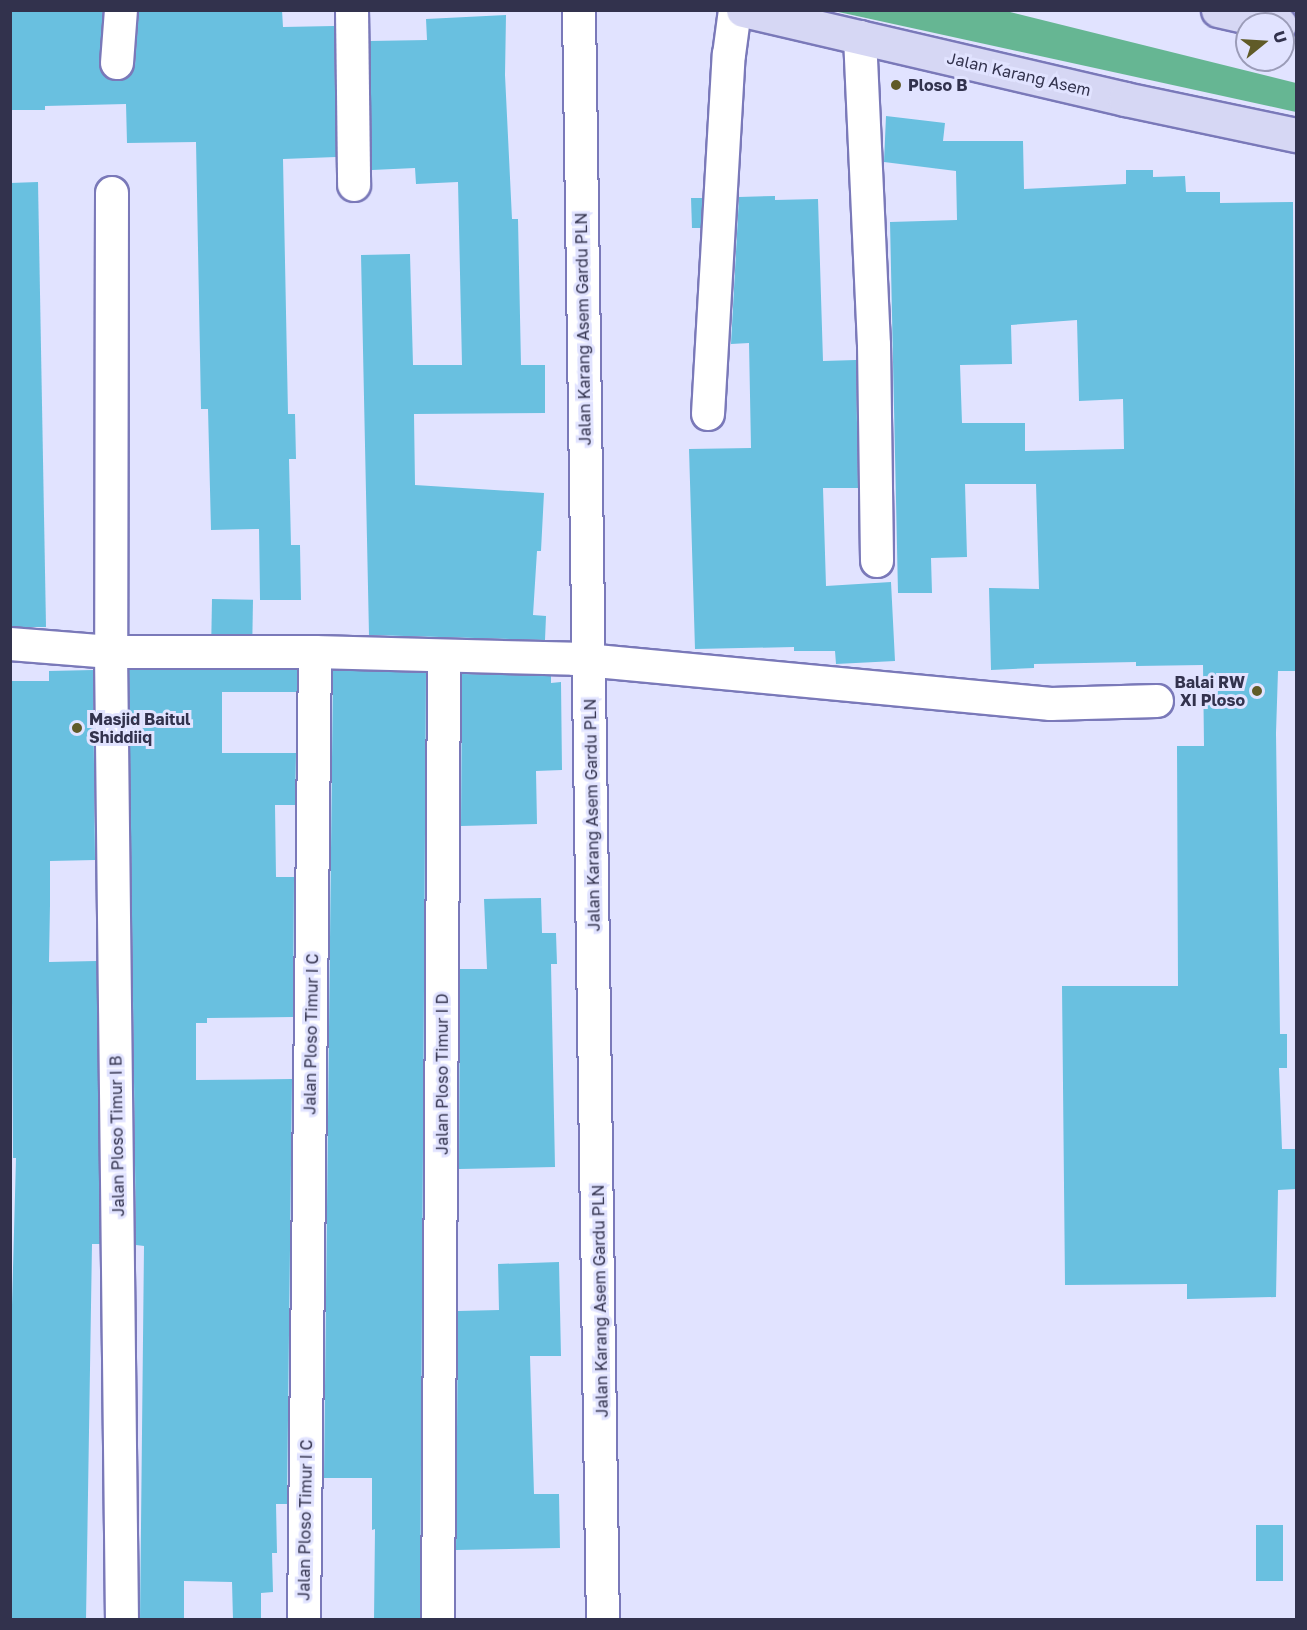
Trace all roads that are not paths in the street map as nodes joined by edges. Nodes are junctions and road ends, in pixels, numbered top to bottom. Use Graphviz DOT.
graph roads {
  1 [pos="122,10"];
  2 [pos="352,10"];
  3 [pos="579,10"];
  4 [pos="735,10"];
  5 [pos="742,10"];
  6 [pos="1218,10"];
  7 [pos="1235,14"];
  8 [pos="860,37"];
  9 [pos="117,63"];
  10 [pos="1296,135"];
  11 [pos="354,185"];
  12 [pos="112,193"];
  13 [pos="708,414"];
  14 [pos="877,561"];
  15 [pos="10,644"];
  16 [pos="111,652"];
  17 [pos="315,652"];
  18 [pos="444,657"];
  19 [pos="588,661"];
  20 [pos="1157,701"];
  21 [pos="122,1620"];
  22 [pos="304,1620"];
  23 [pos="438,1620"];
  24 [pos="603,1620"];
  1 -- 9 [label="street"];
  2 -- 11 [label="street"];
  3 -- 19 [label="street, Jalan Karang Asem Gardu PLN"];
  4 -- 13 [label="street"];
  5 -- 8 [label="main road, Jalan Karang Asem"];
  6 -- 7 [label="main road"];
  8 -- 10 [label="main road, Jalan Karang Asem"];
  8 -- 14 [label="street"];
  12 -- 16 [label="street, Jalan Ploso Timur I B"];
  15 -- 16 [label="street"];
  16 -- 17 [label="street"];
  16 -- 21 [label="street, Jalan Ploso Timur I B"];
  17 -- 18 [label="street"];
  17 -- 22 [label="street, Jalan Ploso Timur I C"];
  18 -- 19 [label="street"];
  18 -- 23 [label="street, Jalan Ploso Timur I D"];
  19 -- 20 [label="street"];
  19 -- 24 [label="street, Jalan Karang Asem Gardu PLN"];
}
